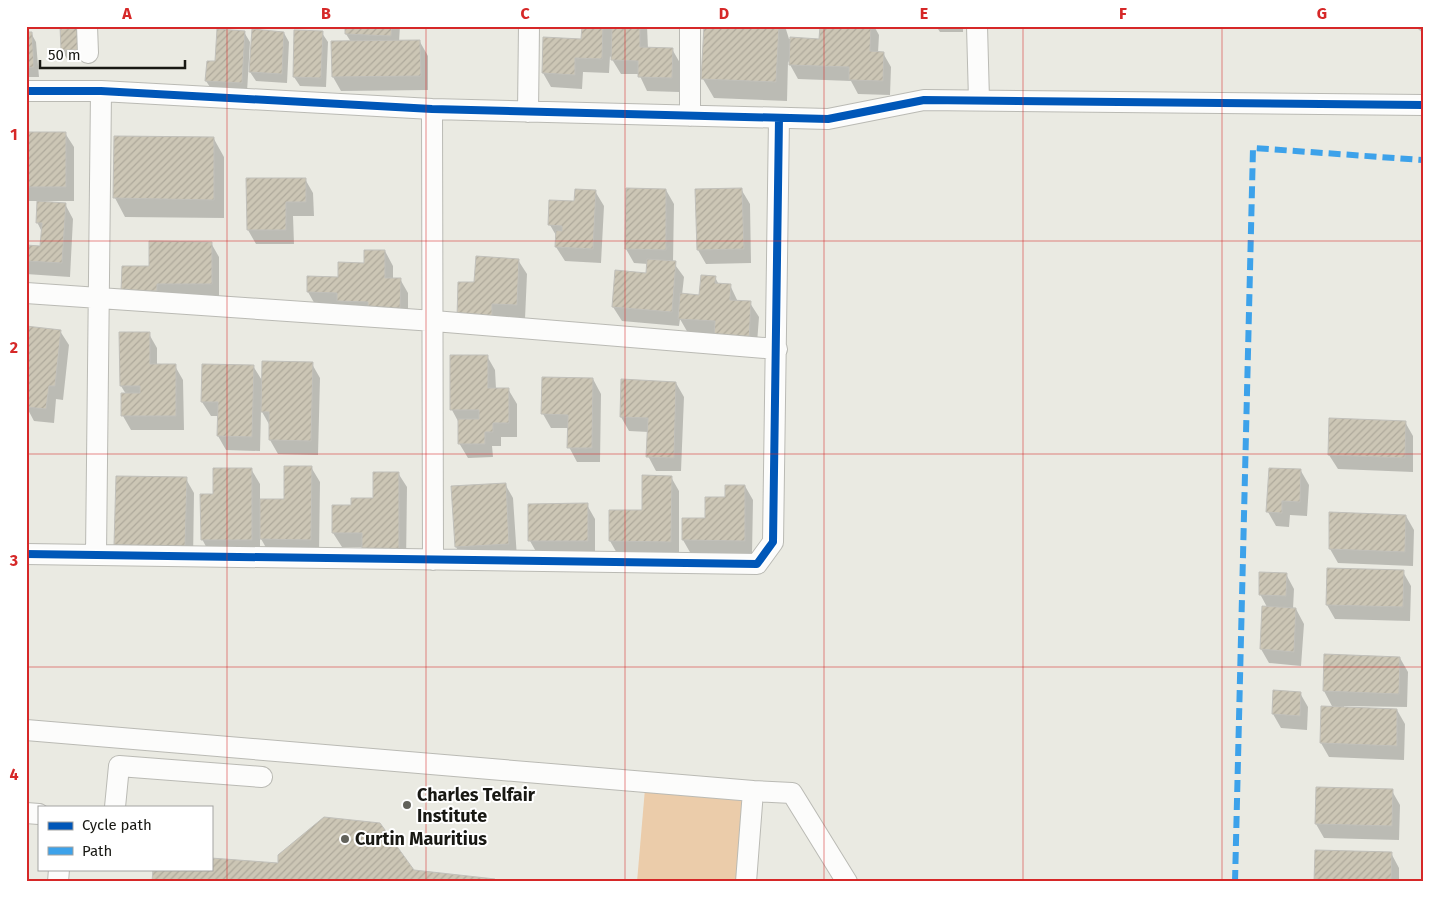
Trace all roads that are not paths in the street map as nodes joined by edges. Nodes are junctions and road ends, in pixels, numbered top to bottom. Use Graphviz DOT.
graph roads {
  1 [pos="87,26"];
  2 [pos="529,26"];
  3 [pos="690,26"];
  4 [pos="977,26"];
  5 [pos="88,54"];
  6 [pos="26,91"];
  7 [pos="101,91"];
  8 [pos="979,100"];
  9 [pos="1423,105"];
  10 [pos="432,109"];
  11 [pos="528,112"];
  12 [pos="690,116"];
  13 [pos="779,118"];
  14 [pos="26,293"];
  15 [pos="99,300"];
  16 [pos="434,321"];
  17 [pos="778,349"];
  18 [pos="26,554"];
  19 [pos="96,555"];
  20 [pos="433,560"];
  21 [pos="26,730"];
  22 [pos="262,777"];
  23 [pos="753,791"];
  24 [pos="115,806"];
  25 [pos="746,882"];
  26 [pos="847,882"];
  1 -- 5 [label="street"];
  2 -- 11 [label="street"];
  3 -- 12 [label="street"];
  4 -- 8 [label="street"];
  6 -- 7 [label="street"];
  7 -- 10 [label="street"];
  7 -- 15 [label="street"];
  8 -- 9 [label="street"];
  8 -- 13 [label="street"];
  10 -- 11 [label="street"];
  10 -- 16 [label="street"];
  11 -- 12 [label="street"];
  12 -- 13 [label="street"];
  13 -- 17 [label="street"];
  14 -- 15 [label="street"];
  15 -- 16 [label="street"];
  15 -- 19 [label="street"];
  16 -- 17 [label="street"];
  16 -- 20 [label="street"];
  17 -- 20 [label="street"];
  18 -- 19 [label="street"];
  19 -- 20 [label="street"];
  21 -- 23 [label="street"];
  22 -- 24 [label="street"];
  23 -- 25 [label="street"];
  23 -- 26 [label="street"];
}
